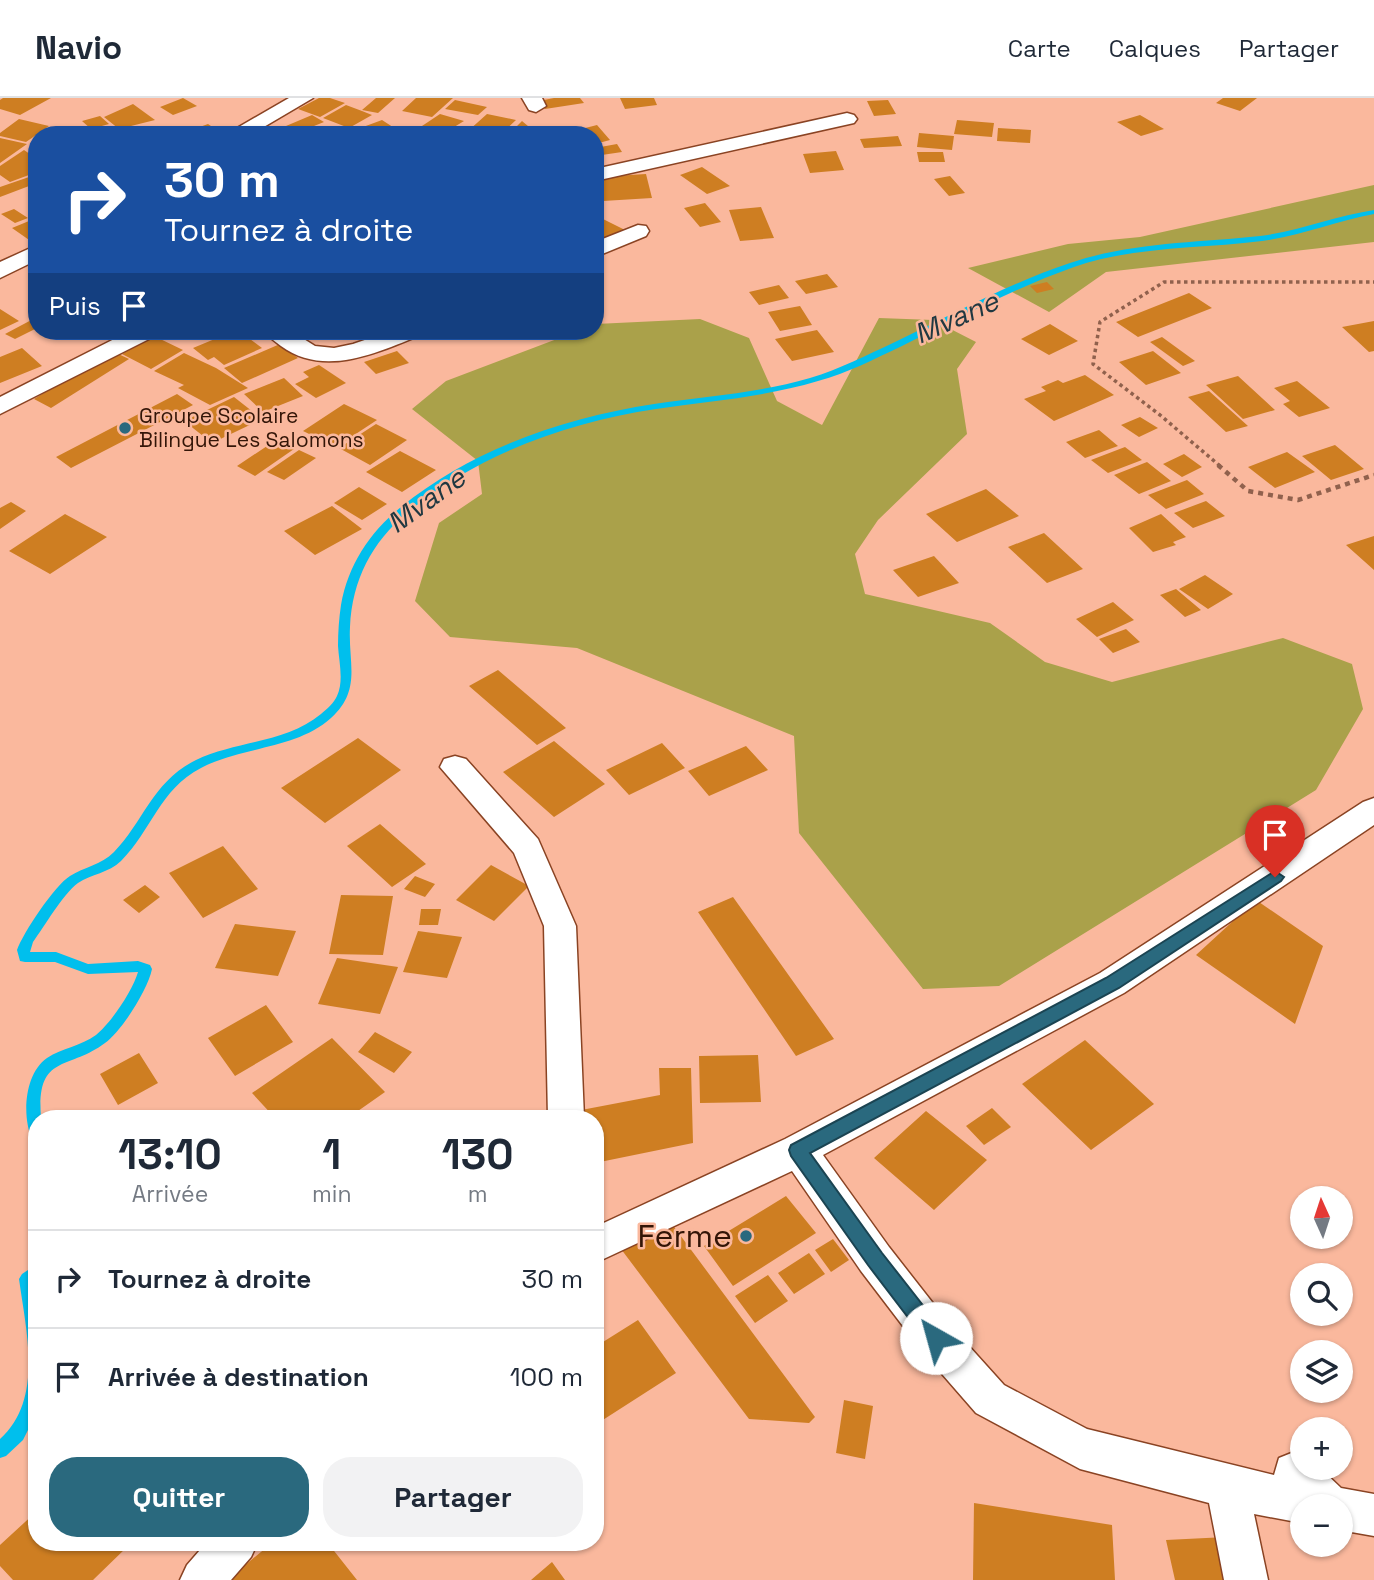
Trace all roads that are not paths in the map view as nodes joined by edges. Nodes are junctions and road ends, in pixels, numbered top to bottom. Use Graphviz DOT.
graph roads {
  1 [pos="303,98"];
  2 [pos="847,119"];
  3 [pos="252,126"];
  4 [pos="604,173"];
  5 [pos="638,231"];
  6 [pos="604,246"];
  7 [pos="28,256"];
  8 [pos="0,271"];
  9 [pos="130,340"];
  10 [pos="290,340"];
  11 [pos="390,340"];
  12 [pos="0,407"];
  13 [pos="455,767"];
  14 [pos="1374,810"];
  15 [pos="566,1110"];
  16 [pos="798,1150"];
  17 [pos="604,1242"];
  18 [pos="1301,1480"];
  19 [pos="1227,1487"];
  20 [pos="1316,1494"];
  21 [pos="1290,1500"];
  22 [pos="1353,1511"];
  23 [pos="1374,1514"];
  24 [pos="228,1551"];
  25 [pos="202,1580"];
  26 [pos="1246,1580"];
  1 -- 3 [label="street"];
  2 -- 4 [label="street"];
  5 -- 6 [label="street"];
  7 -- 8 [label="street"];
  9 -- 12 [label="street"];
  10 -- 11 [label="street"];
  13 -- 15 [label="street"];
  14 -- 16 [label="street"];
  16 -- 17 [label="street"];
  16 -- 19 [label="street"];
  18 -- 20 [label="street"];
  19 -- 21 [label="street"];
  19 -- 26 [label="street"];
  22 -- 23 [label="street"];
  24 -- 25 [label="street"];
}
